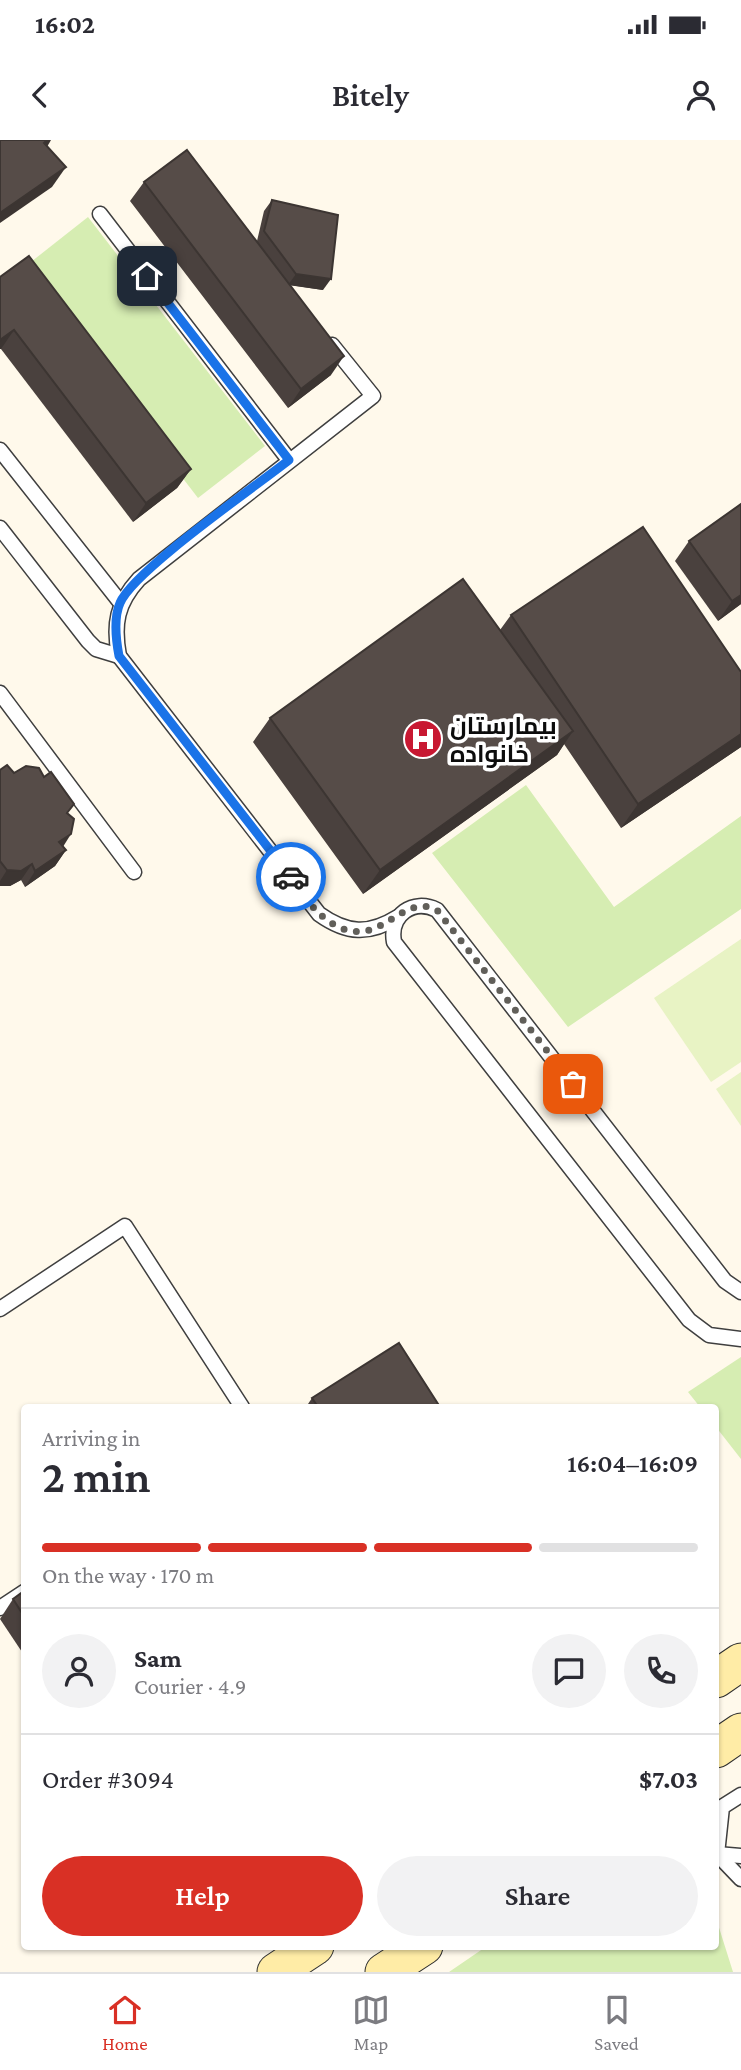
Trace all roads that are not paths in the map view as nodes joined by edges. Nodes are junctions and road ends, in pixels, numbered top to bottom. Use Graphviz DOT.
graph roads {
  1 [pos="100,214"];
  2 [pos="324,335"];
  3 [pos="0,450"];
  4 [pos="289,460"];
  5 [pos="0,528"];
  6 [pos="120,602"];
  7 [pos="119,656"];
  8 [pos="0,693"];
  9 [pos="134,872"];
  10 [pos="398,917"];
  11 [pos="741,1292"];
  12 [pos="0,1309"];
  13 [pos="741,1339"];
  14 [pos="240,1404"];
  15 [pos="21,1594"];
  16 [pos="0,1608"];
  17 [pos="741,1662"];
  18 [pos="719,1677"];
  19 [pos="741,1732"];
  20 [pos="719,1747"];
  21 [pos="741,1795"];
  22 [pos="719,1830"];
  23 [pos="719,1854"];
  24 [pos="741,1856"];
  25 [pos="719,1857"];
  26 [pos="741,1879"];
  27 [pos="309,1950"];
  28 [pos="418,1950"];
  29 [pos="276,1972"];
  30 [pos="384,1972"];
  1 -- 4 [label="lane"];
  2 -- 4 [label="lane"];
  3 -- 6 [label="lane"];
  4 -- 6 [label="lane"];
  5 -- 7 [label="lane"];
  6 -- 7 [label="lane"];
  7 -- 10 [label="lane"];
  8 -- 9 [label="lane"];
  10 -- 11 [label="lane"];
  10 -- 13 [label="lane"];
  12 -- 14 [label="lane"];
  15 -- 16 [label="lane"];
  17 -- 18 [label="main road"];
  19 -- 20 [label="main road"];
  21 -- 22 [label="lane"];
  23 -- 24 [label="lane"];
  25 -- 26 [label="lane"];
  27 -- 29 [label="main road"];
  28 -- 30 [label="main road"];
}
